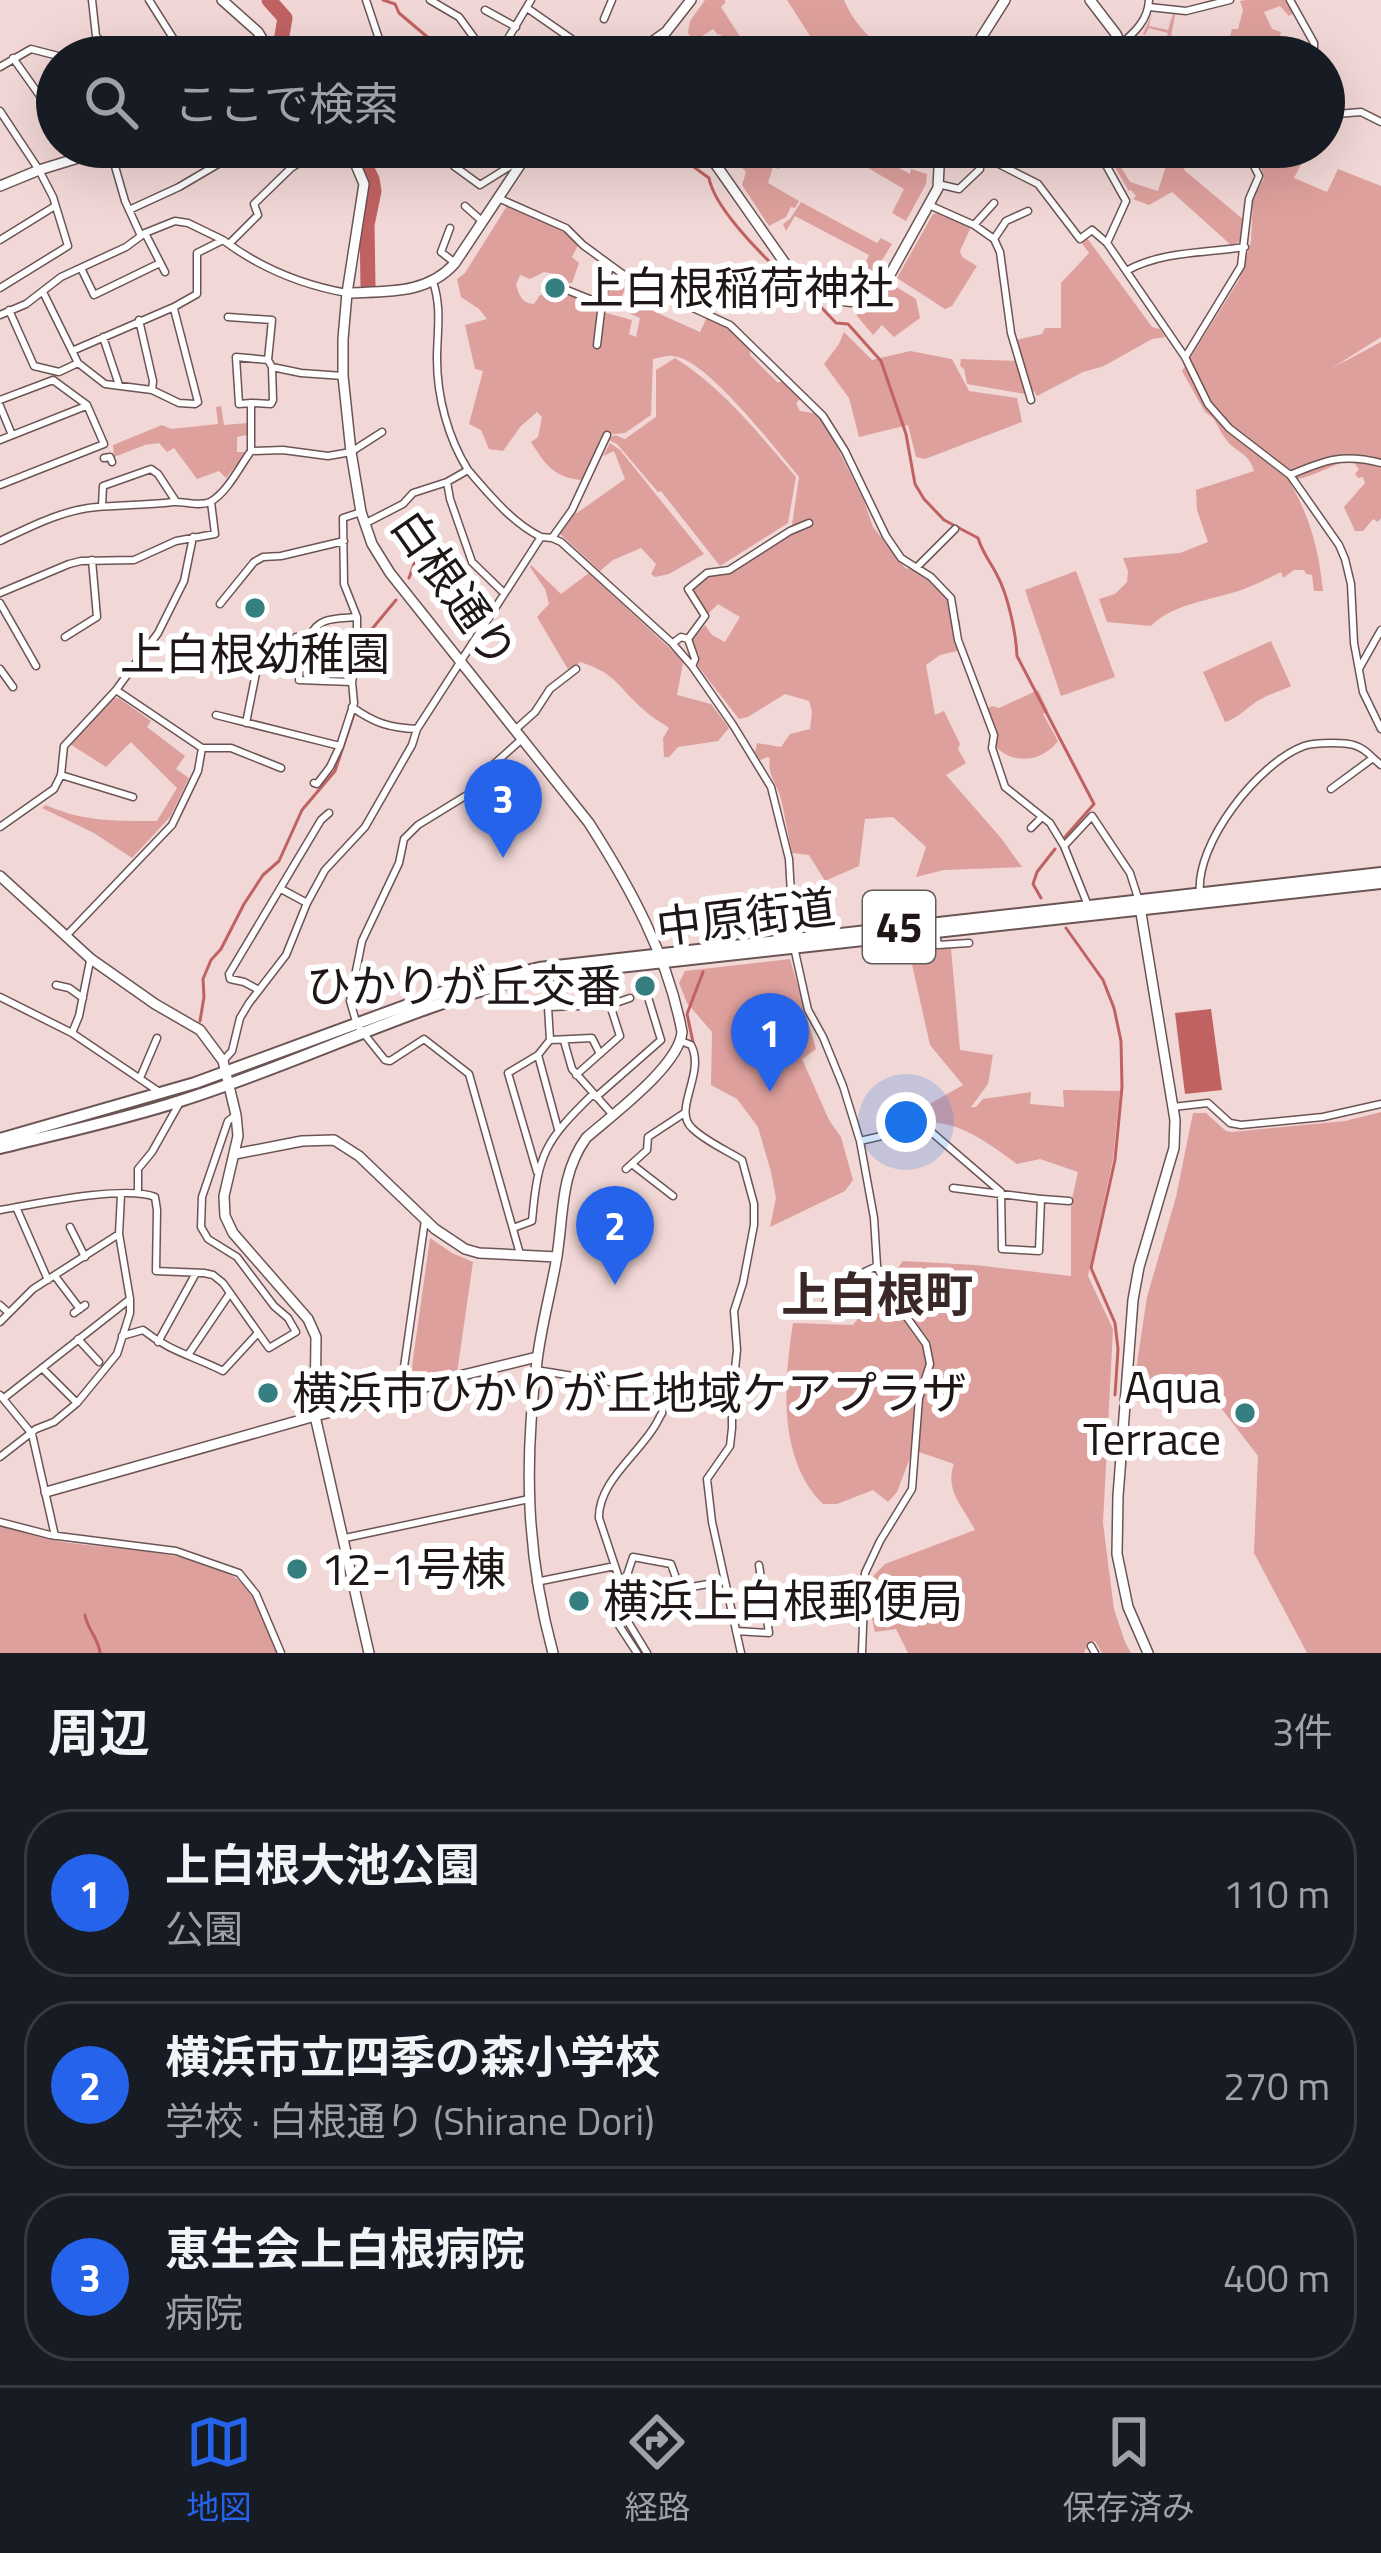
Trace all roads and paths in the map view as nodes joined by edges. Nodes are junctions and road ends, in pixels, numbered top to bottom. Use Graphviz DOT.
graph roads {
  1 [pos="92,0"];
  2 [pos="148,0"];
  3 [pos="223,0"];
  4 [pos="366,0"];
  5 [pos="430,0"];
  6 [pos="612,0"];
  7 [pos="691,0"];
  8 [pos="1005,0"];
  9 [pos="1090,0"];
  10 [pos="1230,0"];
  11 [pos="1290,0"];
  12 [pos="1149,3"];
  13 [pos="529,4"];
  14 [pos="485,10"];
  15 [pos="604,19"];
  16 [pos="516,26"];
  17 [pos="96,36"];
  18 [pos="171,36"];
  19 [pos="260,36"];
  20 [pos="378,36"];
  21 [pos="473,36"];
  22 [pos="510,36"];
  23 [pos="568,36"];
  24 [pos="660,36"];
  25 [pos="982,36"];
  26 [pos="1117,36"];
  27 [pos="1130,36"];
  28 [pos="1310,36"];
  29 [pos="36,51"];
  30 [pos="13,58"];
  31 [pos="0,67"];
  32 [pos="36,90"];
  33 [pos="0,111"];
  34 [pos="1345,113"];
  35 [pos="1381,122"];
  36 [pos="36,165"];
  37 [pos="46,168"];
  38 [pos="117,168"];
  39 [pos="211,168"];
  40 [pos="290,168"];
  41 [pos="357,168"];
  42 [pos="457,168"];
  43 [pos="511,168"];
  44 [pos="514,168"];
  45 [pos="718,168"];
  46 [pos="939,168"];
  47 [pos="1007,168"];
  48 [pos="1108,168"];
  49 [pos="1254,168"];
  50 [pos="980,169"];
  51 [pos="39,170"];
  52 [pos="938,184"];
  53 [pos="0,186"];
  54 [pos="498,198"];
  55 [pos="994,203"];
  56 [pos="464,205"];
  57 [pos="929,205"];
  58 [pos="55,206"];
  59 [pos="129,210"];
  60 [pos="1028,211"];
  61 [pos="482,222"];
  62 [pos="974,225"];
  63 [pos="446,230"];
  64 [pos="143,234"];
  65 [pos="994,239"];
  66 [pos="0,240"];
  67 [pos="226,242"];
  68 [pos="1107,243"];
  69 [pos="1245,247"];
  70 [pos="160,263"];
  71 [pos="455,263"];
  72 [pos="610,266"];
  73 [pos="81,268"];
  74 [pos="165,272"];
  75 [pos="1125,272"];
  76 [pos="433,282"];
  77 [pos="0,288"];
  78 [pos="567,290"];
  79 [pos="43,293"];
  80 [pos="347,293"];
  81 [pos="602,304"];
  82 [pos="174,307"];
  83 [pos="9,310"];
  84 [pos="0,315"];
  85 [pos="228,317"];
  86 [pos="139,320"];
  87 [pos="103,337"];
  88 [pos="597,345"];
  89 [pos="72,351"];
  90 [pos="1185,357"];
  91 [pos="78,363"];
  92 [pos="270,363"];
  93 [pos="343,376"];
  94 [pos="119,386"];
  95 [pos="152,390"];
  96 [pos="1031,400"];
  97 [pos="0,403"];
  98 [pos="251,403"];
  99 [pos="87,405"];
  100 [pos="382,432"];
  101 [pos="607,434"];
  102 [pos="12,435"];
  103 [pos="0,440"];
  104 [pos="251,451"];
  105 [pos="351,452"];
  106 [pos="1381,463"];
  107 [pos="468,470"];
  108 [pos="1290,475"];
  109 [pos="447,482"];
  110 [pos="0,485"];
  111 [pos="176,502"];
  112 [pos="211,502"];
  113 [pos="102,506"];
  114 [pos="363,518"];
  115 [pos="809,523"];
  116 [pos="955,529"];
  117 [pos="194,537"];
  118 [pos="541,537"];
  119 [pos="552,538"];
  120 [pos="0,541"];
  121 [pos="344,541"];
  122 [pos="92,560"];
  123 [pos="916,567"];
  124 [pos="0,592"];
  125 [pos="504,593"];
  126 [pos="0,603"];
  127 [pos="220,604"];
  128 [pos="357,616"];
  129 [pos="1381,630"];
  130 [pos="65,637"];
  131 [pos="296,637"];
  132 [pos="688,639"];
  133 [pos="672,643"];
  134 [pos="460,660"];
  135 [pos="36,666"];
  136 [pos="692,666"];
  137 [pos="0,668"];
  138 [pos="577,669"];
  139 [pos="1358,670"];
  140 [pos="352,682"];
  141 [pos="13,687"];
  142 [pos="116,690"];
  143 [pos="352,706"];
  144 [pos="216,716"];
  145 [pos="246,722"];
  146 [pos="417,729"];
  147 [pos="1381,729"];
  148 [pos="518,734"];
  149 [pos="340,746"];
  150 [pos="202,748"];
  151 [pos="1373,758"];
  152 [pos="1381,765"];
  153 [pos="281,768"];
  154 [pos="61,775"];
  155 [pos="314,783"];
  156 [pos="1331,788"];
  157 [pos="133,797"];
  158 [pos="329,812"];
  159 [pos="1042,817"];
  160 [pos="0,827"];
  161 [pos="1031,828"];
  162 [pos="1064,847"];
  163 [pos="1381,873"];
  164 [pos="0,876"];
  165 [pos="1381,883"];
  166 [pos="281,889"];
  167 [pos="1200,893"];
  168 [pos="307,903"];
  169 [pos="1088,906"];
  170 [pos="1140,906"];
  171 [pos="936,933"];
  172 [pos="65,937"];
  173 [pos="795,942"];
  174 [pos="969,943"];
  175 [pos="561,950"];
  176 [pos="91,959"];
  177 [pos="661,959"];
  178 [pos="561,966"];
  179 [pos="56,985"];
  180 [pos="259,990"];
  181 [pos="647,994"];
  182 [pos="0,997"];
  183 [pos="83,998"];
  184 [pos="630,998"];
  185 [pos="610,1005"];
  186 [pos="360,1029"];
  187 [pos="72,1033"];
  188 [pos="158,1037"];
  189 [pos="550,1040"];
  190 [pos="662,1040"];
  191 [pos="564,1041"];
  192 [pos="679,1046"];
  193 [pos="600,1054"];
  194 [pos="538,1055"];
  195 [pos="226,1071"];
  196 [pos="576,1075"];
  197 [pos="140,1078"];
  198 [pos="160,1093"];
  199 [pos="595,1095"];
  200 [pos="181,1101"];
  201 [pos="1381,1104"];
  202 [pos="1174,1107"];
  203 [pos="612,1114"];
  204 [pos="683,1114"];
  205 [pos="236,1115"];
  206 [pos="558,1129"];
  207 [pos="0,1139"];
  208 [pos="860,1141"];
  209 [pos="0,1148"];
  210 [pos="235,1154"];
  211 [pos="537,1172"];
  212 [pos="953,1189"];
  213 [pos="138,1192"];
  214 [pos="1001,1192"];
  215 [pos="121,1194"];
  216 [pos="673,1196"];
  217 [pos="1041,1199"];
  218 [pos="1069,1201"];
  219 [pos="16,1208"];
  220 [pos="0,1210"];
  221 [pos="425,1219"];
  222 [pos="70,1227"];
  223 [pos="513,1228"];
  224 [pos="119,1234"];
  225 [pos="520,1254"];
  226 [pos="85,1257"];
  227 [pos="557,1257"];
  228 [pos="877,1266"];
  229 [pos="196,1273"];
  230 [pos="51,1278"];
  231 [pos="230,1293"];
  232 [pos="130,1299"];
  233 [pos="826,1302"];
  234 [pos="0,1304"];
  235 [pos="80,1309"];
  236 [pos="8,1313"];
  237 [pos="0,1322"];
  238 [pos="257,1334"];
  239 [pos="122,1336"];
  240 [pos="78,1339"];
  241 [pos="158,1342"];
  242 [pos="188,1355"];
  243 [pos="537,1357"];
  244 [pos="99,1362"];
  245 [pos="42,1368"];
  246 [pos="536,1370"];
  247 [pos="400,1395"];
  248 [pos="2,1397"];
  249 [pos="76,1403"];
  250 [pos="315,1415"];
  251 [pos="32,1434"];
  252 [pos="0,1456"];
  253 [pos="46,1492"];
  254 [pos="529,1499"];
  255 [pos="0,1522"];
  256 [pos="55,1536"];
  257 [pos="343,1539"];
  258 [pos="616,1565"];
  259 [pos="759,1565"];
  260 [pos="619,1578"];
  261 [pos="727,1581"];
  262 [pos="536,1582"];
  263 [pos="610,1603"];
  264 [pos="736,1631"];
  265 [pos="281,1653"];
  266 [pos="369,1653"];
  267 [pos="554,1653"];
  268 [pos="637,1653"];
  269 [pos="647,1653"];
  270 [pos="740,1653"];
  271 [pos="862,1653"];
  272 [pos="1148,1653"];
  1 -- 17 [label="street"];
  2 -- 18 [label="street"];
  3 -- 19 [label="street"];
  4 -- 20 [label="street"];
  5 -- 21 [label="street"];
  6 -- 15 [label="street"];
  7 -- 24 [label="street"];
  8 -- 25 [label="street"];
  9 -- 26 [label="street"];
  10 -- 12 [label="street"];
  11 -- 28 [label="street"];
  12 -- 27 [label="street"];
  13 -- 16 [label="street"];
  13 -- 23 [label="street"];
  14 -- 16 [label="street"];
  16 -- 22 [label="street"];
  29 -- 30 [label="street"];
  30 -- 31 [label="street"];
  30 -- 32 [label="street"];
  33 -- 36 [label="street"];
  34 -- 35 [label="street"];
  37 -- 51 [label="street"];
  38 -- 59 [label="street"];
  39 -- 59 [label="street"];
  40 -- 67 [label="street"];
  41 -- 80 [label="street, 白根通り"];
  42 -- 43 [label="street"];
  44 -- 54 [label="street"];
  45 -- 57 [label="street"];
  46 -- 52 [label="street"];
  47 -- 68 [label="street"];
  48 -- 68 [label="street"];
  49 -- 69 [label="street"];
  50 -- 52 [label="street"];
  51 -- 53 [label="street"];
  51 -- 58 [label="street"];
  52 -- 57 [label="street"];
  54 -- 61 [label="street"];
  54 -- 72 [label="street"];
  55 -- 62 [label="street"];
  56 -- 61 [label="street"];
  57 -- 62 [label="street"];
  58 -- 66 [label="street"];
  58 -- 77 [label="street"];
  59 -- 64 [label="street"];
  60 -- 65 [label="street"];
  61 -- 71 [label="street"];
  62 -- 65 [label="street"];
  63 -- 71 [label="street"];
  64 -- 67 [label="street"];
  64 -- 70 [label="street"];
  64 -- 73 [label="street"];
  65 -- 96 [label="street"];
  67 -- 80 [label="street"];
  67 -- 82 [label="street"];
  68 -- 75 [label="street"];
  69 -- 75 [label="street"];
  69 -- 90 [label="street"];
  70 -- 73 [label="street"];
  70 -- 74 [label="street"];
  71 -- 76 [label="street"];
  72 -- 81 [label="street"];
  72 -- 123 [label="street"];
  73 -- 79 [label="street"];
  75 -- 90 [label="street"];
  76 -- 80 [label="street"];
  76 -- 107 [label="street"];
  78 -- 81 [label="street"];
  79 -- 83 [label="street"];
  79 -- 89 [label="street"];
  80 -- 93 [label="street, 白根通り"];
  81 -- 88 [label="street"];
  82 -- 86 [label="street"];
  82 -- 95 [label="street"];
  83 -- 84 [label="street"];
  83 -- 91 [label="street"];
  85 -- 92 [label="street"];
  86 -- 87 [label="street"];
  86 -- 95 [label="street"];
  87 -- 89 [label="street"];
  87 -- 94 [label="street"];
  89 -- 91 [label="street"];
  90 -- 108 [label="street"];
  91 -- 94 [label="street"];
  92 -- 93 [label="street"];
  92 -- 98 [label="street"];
  92 -- 98 [label="street"];
  93 -- 105 [label="street, 白根通り"];
  94 -- 95 [label="street"];
  97 -- 99 [label="street"];
  97 -- 102 [label="street"];
  98 -- 104 [label="street"];
  99 -- 102 [label="street"];
  99 -- 110 [label="street"];
  100 -- 105 [label="street"];
  101 -- 119 [label="street"];
  102 -- 103 [label="street"];
  104 -- 105 [label="street"];
  104 -- 112 [label="street"];
  105 -- 114 [label="street, 白根通り"];
  106 -- 108 [label="street"];
  107 -- 109 [label="street"];
  107 -- 118 [label="street"];
  108 -- 139 [label="street"];
  109 -- 114 [label="street"];
  109 -- 125 [label="street"];
  111 -- 112 [label="street"];
  111 -- 113 [label="street"];
  111 -- 113 [label="street"];
  112 -- 117 [label="street"];
  113 -- 120 [label="street"];
  114 -- 121 [label="street"];
  114 -- 134 [label="street, 白根通り"];
  115 -- 132 [label="street"];
  116 -- 123 [label="street"];
  117 -- 122 [label="street"];
  117 -- 142 [label="street"];
  118 -- 119 [label="street"];
  118 -- 125 [label="street"];
  119 -- 133 [label="street"];
  121 -- 127 [label="street"];
  121 -- 128 [label="street"];
  122 -- 124 [label="street"];
  122 -- 130 [label="street"];
  123 -- 159 [label="street"];
  125 -- 134 [label="street"];
  126 -- 135 [label="street"];
  128 -- 131 [label="street"];
  128 -- 140 [label="street"];
  129 -- 139 [label="street"];
  132 -- 133 [label="street"];
  132 -- 136 [label="street"];
  133 -- 136 [label="street"];
  134 -- 146 [label="street"];
  134 -- 148 [label="street, 白根通り"];
  136 -- 173 [label="street"];
  137 -- 141 [label="street"];
  138 -- 148 [label="street"];
  139 -- 147 [label="street"];
  140 -- 143 [label="street"];
  140 -- 145 [label="street"];
  142 -- 150 [label="street"];
  142 -- 154 [label="street"];
  143 -- 146 [label="street"];
  143 -- 149 [label="street"];
  144 -- 145 [label="street"];
  145 -- 149 [label="street"];
  146 -- 168 [label="street"];
  148 -- 177 [label="street, 白根通り"];
  148 -- 186 [label="street"];
  149 -- 155 [label="street"];
  150 -- 153 [label="street"];
  150 -- 172 [label="street"];
  151 -- 152 [label="street"];
  151 -- 156 [label="street"];
  151 -- 167 [label="street"];
  154 -- 157 [label="street"];
  154 -- 160 [label="street"];
  158 -- 166 [label="street"];
  159 -- 161 [label="street"];
  159 -- 162 [label="street"];
  162 -- 169 [label="street"];
  162 -- 170 [label="street"];
  163 -- 167 [label="main road, 中原街道 / 45"];
  164 -- 172 [label="street"];
  165 -- 170 [label="main road, 中原街道 / 45"];
  166 -- 168 [label="street"];
  166 -- 180 [label="street"];
  167 -- 170 [label="main road, 中原街道 / 45"];
  168 -- 180 [label="street"];
  169 -- 170 [label="main road, 中原街道 / 45"];
  169 -- 173 [label="main road, 中原街道 / 45"];
  170 -- 171 [label="main road, 中原街道 / 45"];
  170 -- 202 [label="street"];
  171 -- 173 [label="main road, 中原街道 / 45"];
  171 -- 174 [label="street"];
  172 -- 176 [label="street"];
  173 -- 177 [label="main road, 中原街道 / 45"];
  173 -- 208 [label="street"];
  175 -- 178 [label="street"];
  176 -- 183 [label="street"];
  176 -- 195 [label="street"];
  177 -- 178 [label="main road, 中原街道 / 45"];
  177 -- 186 [label="main road, 中原街道 / 45"];
  177 -- 192 [label="street, 白根通り"];
  178 -- 186 [label="main road, 中原街道 / 45"];
  179 -- 183 [label="street"];
  180 -- 195 [label="street"];
  181 -- 190 [label="street"];
  182 -- 187 [label="street"];
  183 -- 187 [label="street"];
  184 -- 185 [label="street"];
  185 -- 189 [label="street"];
  185 -- 193 [label="street"];
  186 -- 195 [label="main road, 中原街道 / 45"];
  186 -- 223 [label="street"];
  187 -- 197 [label="street"];
  188 -- 197 [label="street"];
  189 -- 191 [label="street"];
  189 -- 194 [label="street"];
  190 -- 192 [label="street"];
  190 -- 199 [label="street"];
  191 -- 193 [label="street"];
  191 -- 196 [label="street"];
  192 -- 203 [label="street"];
  192 -- 204 [label="street"];
  193 -- 196 [label="street"];
  194 -- 206 [label="street"];
  194 -- 211 [label="street"];
  195 -- 198 [label="main road, 中原街道 / 45"];
  195 -- 200 [label="main road, 中原街道 / 45"];
  195 -- 205 [label="street"];
  196 -- 199 [label="street"];
  197 -- 198 [label="street"];
  198 -- 207 [label="main road, 中原街道 / 45"];
  199 -- 203 [label="street"];
  199 -- 206 [label="street"];
  200 -- 209 [label="main road, 中原街道 / 45"];
  200 -- 213 [label="street"];
  201 -- 202 [label="street"];
  202 -- 272 [label="street"];
  203 -- 227 [label="street"];
  204 -- 216 [label="street"];
  204 -- 261 [label="street"];
  205 -- 210 [label="street"];
  205 -- 238 [label="street"];
  206 -- 211 [label="street"];
  208 -- 214 [label="street"];
  208 -- 228 [label="street"];
  210 -- 221 [label="street"];
  210 -- 250 [label="street"];
  211 -- 223 [label="street"];
  212 -- 214 [label="street"];
  213 -- 215 [label="street"];
  213 -- 229 [label="street"];
  214 -- 217 [label="street"];
  214 -- 217 [label="street"];
  215 -- 219 [label="street"];
  215 -- 224 [label="street"];
  217 -- 218 [label="street"];
  219 -- 220 [label="street"];
  219 -- 230 [label="street"];
  221 -- 225 [label="street"];
  221 -- 247 [label="street"];
  222 -- 226 [label="street"];
  223 -- 225 [label="street"];
  224 -- 226 [label="street"];
  224 -- 232 [label="street"];
  225 -- 227 [label="street"];
  226 -- 230 [label="street"];
  227 -- 243 [label="street"];
  228 -- 233 [label="street"];
  228 -- 271 [label="street"];
  229 -- 231 [label="street"];
  229 -- 241 [label="street"];
  230 -- 235 [label="street"];
  230 -- 236 [label="street"];
  231 -- 238 [label="street"];
  231 -- 242 [label="street"];
  232 -- 239 [label="street"];
  232 -- 240 [label="street"];
  234 -- 236 [label="street"];
  236 -- 237 [label="street"];
  238 -- 242 [label="street"];
  239 -- 241 [label="street"];
  239 -- 249 [label="street"];
  240 -- 244 [label="street"];
  240 -- 245 [label="street"];
  241 -- 242 [label="street"];
  243 -- 246 [label="street"];
  243 -- 247 [label="street"];
  245 -- 248 [label="street"];
  245 -- 249 [label="street"];
  246 -- 254 [label="street"];
  246 -- 258 [label="street"];
  247 -- 250 [label="street"];
  248 -- 251 [label="street"];
  249 -- 251 [label="street"];
  250 -- 253 [label="street"];
  250 -- 257 [label="street"];
  251 -- 252 [label="street"];
  251 -- 253 [label="street"];
  253 -- 256 [label="street"];
  254 -- 257 [label="street"];
  254 -- 262 [label="street"];
  255 -- 256 [label="street"];
  256 -- 265 [label="street"];
  257 -- 266 [label="street"];
  258 -- 260 [label="street"];
  258 -- 262 [label="street"];
  259 -- 264 [label="street"];
  260 -- 261 [label="street"];
  260 -- 263 [label="street"];
  261 -- 264 [label="street"];
  262 -- 267 [label="street"];
  263 -- 268 [label="street"];
  263 -- 269 [label="street"];
  264 -- 270 [label="street"];
}
